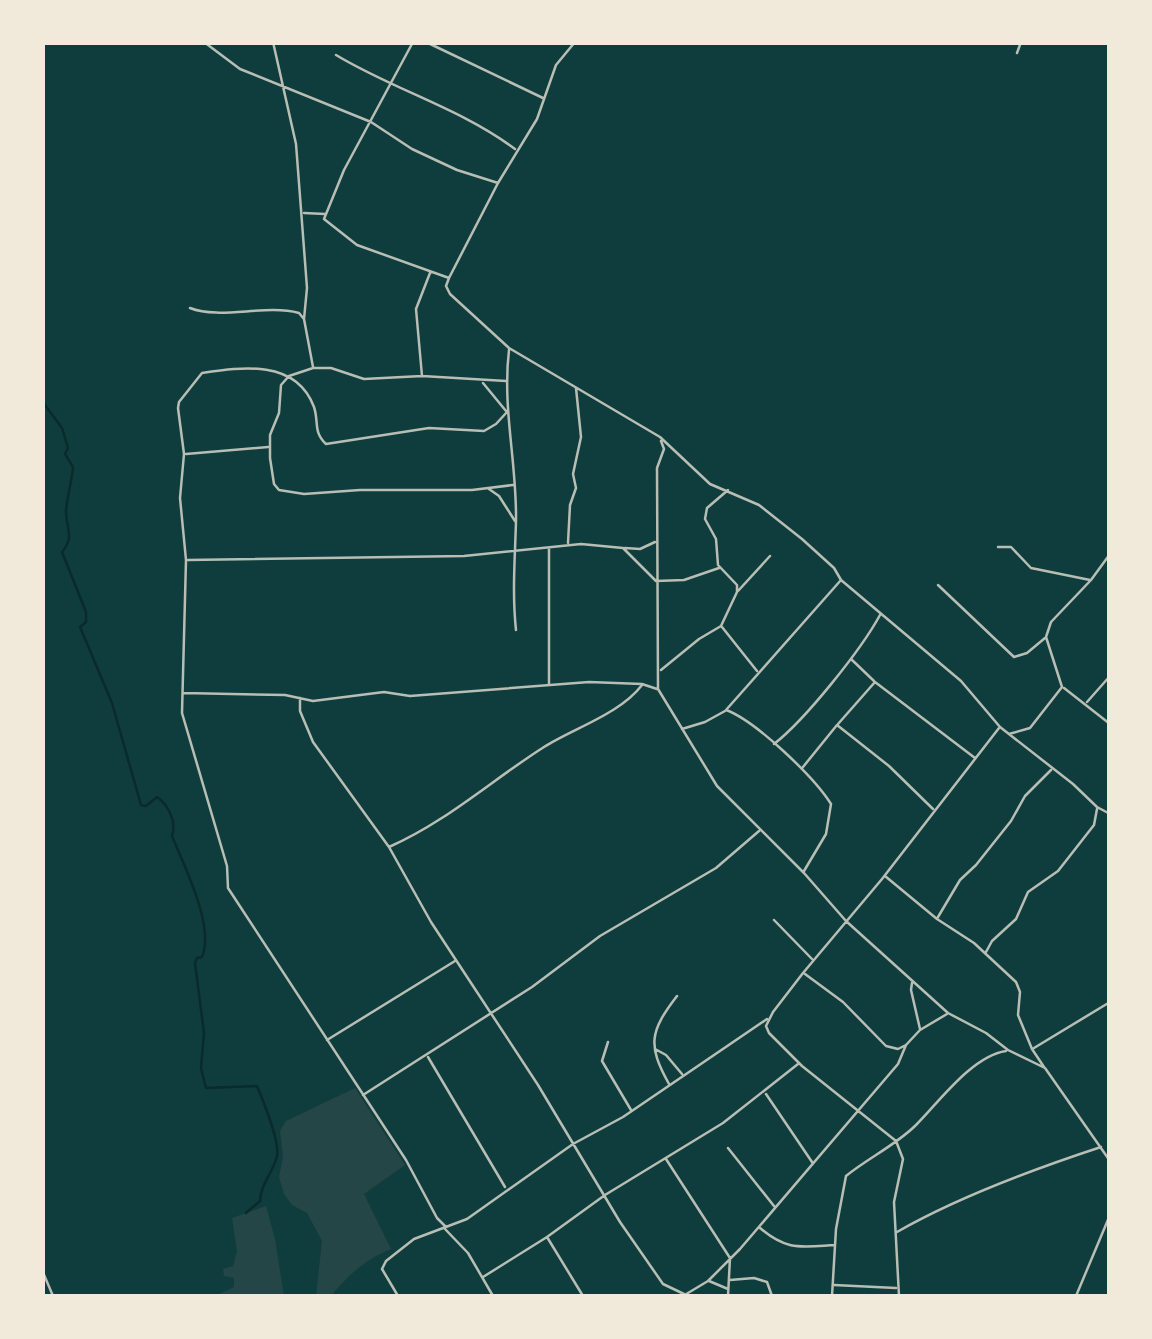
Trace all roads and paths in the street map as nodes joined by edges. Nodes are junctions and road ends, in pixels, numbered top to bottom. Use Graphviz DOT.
graph roads {
  1 [pos="204,42"];
  2 [pos="273,42"];
  3 [pos="413,42"];
  4 [pos="426,42"];
  5 [pos="574,42"];
  6 [pos="1021,42"];
  7 [pos="1017,53"];
  8 [pos="336,55"];
  9 [pos="392,82"];
  10 [pos="282,85"];
  11 [pos="544,99"];
  12 [pos="371,122"];
  13 [pos="517,150"];
  14 [pos="498,183"];
  15 [pos="302,213"];
  16 [pos="324,214"];
  17 [pos="431,272"];
  18 [pos="449,278"];
  19 [pos="190,308"];
  20 [pos="304,318"];
  21 [pos="510,348"];
  22 [pos="313,368"];
  23 [pos="289,376"];
  24 [pos="422,376"];
  25 [pos="480,381"];
  26 [pos="506,381"];
  27 [pos="576,388"];
  28 [pos="507,412"];
  29 [pos="660,437"];
  30 [pos="270,447"];
  31 [pos="184,454"];
  32 [pos="512,486"];
  33 [pos="488,488"];
  34 [pos="728,490"];
  35 [pos="516,522"];
  36 [pos="658,540"];
  37 [pos="568,544"];
  38 [pos="550,547"];
  39 [pos="998,547"];
  40 [pos="623,548"];
  41 [pos="512,552"];
  42 [pos="1110,554"];
  43 [pos="770,556"];
  44 [pos="186,560"];
  45 [pos="719,568"];
  46 [pos="841,580"];
  47 [pos="1091,580"];
  48 [pos="656,581"];
  49 [pos="938,585"];
  50 [pos="738,592"];
  51 [pos="881,614"];
  52 [pos="721,626"];
  53 [pos="516,630"];
  54 [pos="1046,637"];
  55 [pos="849,658"];
  56 [pos="660,671"];
  57 [pos="758,672"];
  58 [pos="1110,676"];
  59 [pos="875,682"];
  60 [pos="642,684"];
  61 [pos="548,686"];
  62 [pos="1062,687"];
  63 [pos="658,689"];
  64 [pos="184,694"];
  65 [pos="300,698"];
  66 [pos="1086,703"];
  67 [pos="726,710"];
  68 [pos="1110,724"];
  69 [pos="838,725"];
  70 [pos="1000,727"];
  71 [pos="680,728"];
  72 [pos="1009,734"];
  73 [pos="773,745"];
  74 [pos="975,758"];
  75 [pos="802,768"];
  76 [pos="1052,769"];
  77 [pos="1097,807"];
  78 [pos="933,810"];
  79 [pos="1109,814"];
  80 [pos="1097,819"];
  81 [pos="759,831"];
  82 [pos="389,847"];
  83 [pos="804,873"];
  84 [pos="885,876"];
  85 [pos="937,919"];
  86 [pos="774,920"];
  87 [pos="846,920"];
  88 [pos="985,954"];
  89 [pos="455,960"];
  90 [pos="813,960"];
  91 [pos="802,973"];
  92 [pos="913,979"];
  93 [pos="676,996"];
  94 [pos="1110,1002"];
  95 [pos="490,1013"];
  96 [pos="948,1013"];
  97 [pos="768,1018"];
  98 [pos="920,1030"];
  99 [pos="325,1041"];
  100 [pos="608,1042"];
  101 [pos="906,1045"];
  102 [pos="654,1048"];
  103 [pos="1032,1049"];
  104 [pos="1008,1050"];
  105 [pos="426,1054"];
  106 [pos="799,1063"];
  107 [pos="1045,1068"];
  108 [pos="682,1074"];
  109 [pos="669,1084"];
  110 [pos="765,1093"];
  111 [pos="362,1096"];
  112 [pos="858,1109"];
  113 [pos="632,1111"];
  114 [pos="896,1140"];
  115 [pos="573,1144"];
  116 [pos="1101,1147"];
  117 [pos="728,1148"];
  118 [pos="665,1157"];
  119 [pos="1109,1160"];
  120 [pos="813,1163"];
  121 [pos="506,1188"];
  122 [pos="605,1195"];
  123 [pos="775,1207"];
  124 [pos="1110,1215"];
  125 [pos="759,1226"];
  126 [pos="445,1228"];
  127 [pos="896,1233"];
  128 [pos="547,1238"];
  129 [pos="834,1244"];
  130 [pos="730,1258"];
  131 [pos="42,1270"];
  132 [pos="481,1278"];
  133 [pos="729,1280"];
  134 [pos="708,1281"];
  135 [pos="833,1285"];
  136 [pos="897,1288"];
  137 [pos="728,1289"];
  138 [pos="684,1295"];
  139 [pos="53,1296"];
  140 [pos="398,1296"];
  141 [pos="493,1296"];
  142 [pos="583,1296"];
  143 [pos="728,1296"];
  144 [pos="772,1296"];
  145 [pos="832,1296"];
  146 [pos="900,1296"];
  147 [pos="1076,1296"];
  1 -- 10 [label="street"];
  2 -- 10 [label="street"];
  3 -- 9 [label="street"];
  4 -- 11 [label="street"];
  5 -- 11 [label="street"];
  6 -- 7 [label="street"];
  8 -- 9 [label="street"];
  9 -- 12 [label="street"];
  9 -- 13 [label="street"];
  10 -- 12 [label="street"];
  10 -- 15 [label="street"];
  11 -- 13 [label="street"];
  12 -- 14 [label="street"];
  12 -- 16 [label="street"];
  13 -- 14 [label="street"];
  14 -- 18 [label="street"];
  15 -- 16 [label="street"];
  15 -- 20 [label="street"];
  16 -- 17 [label="street"];
  17 -- 18 [label="street"];
  17 -- 24 [label="street"];
  18 -- 21 [label="street"];
  19 -- 20 [label="street"];
  20 -- 22 [label="street"];
  21 -- 26 [label="street"];
  21 -- 27 [label="street"];
  22 -- 23 [label="street"];
  22 -- 24 [label="street"];
  23 -- 28 [label="street"];
  23 -- 30 [label="street"];
  23 -- 31 [label="street"];
  24 -- 25 [label="street"];
  25 -- 26 [label="street"];
  25 -- 28 [label="street"];
  26 -- 28 [label="street"];
  27 -- 29 [label="street"];
  27 -- 37 [label="street"];
  28 -- 32 [label="street"];
  29 -- 34 [label="street"];
  29 -- 36 [label="street"];
  30 -- 31 [label="street"];
  30 -- 33 [label="street"];
  31 -- 44 [label="street"];
  32 -- 33 [label="street"];
  32 -- 35 [label="street"];
  33 -- 35 [label="street"];
  34 -- 45 [label="street"];
  34 -- 46 [label="street"];
  35 -- 41 [label="street"];
  36 -- 40 [label="street"];
  36 -- 48 [label="street"];
  37 -- 38 [label="street"];
  37 -- 40 [label="street"];
  38 -- 41 [label="street"];
  38 -- 61 [label="street"];
  39 -- 47 [label="street"];
  40 -- 48 [label="street"];
  41 -- 44 [label="street"];
  41 -- 53 [label="street"];
  42 -- 47 [label="street"];
  43 -- 50 [label="street"];
  44 -- 64 [label="street"];
  45 -- 48 [label="street"];
  45 -- 50 [label="street"];
  46 -- 51 [label="street"];
  46 -- 57 [label="street"];
  47 -- 54 [label="street"];
  48 -- 56 [label="street"];
  49 -- 54 [label="street"];
  50 -- 52 [label="street"];
  51 -- 55 [label="street"];
  51 -- 70 [label="street"];
  52 -- 56 [label="street"];
  52 -- 57 [label="street"];
  54 -- 62 [label="street"];
  55 -- 59 [label="street"];
  55 -- 73 [label="street"];
  56 -- 63 [label="street"];
  57 -- 67 [label="street"];
  58 -- 66 [label="street"];
  59 -- 69 [label="street"];
  59 -- 74 [label="street"];
  60 -- 61 [label="street"];
  60 -- 63 [label="street"];
  60 -- 82 [label="street"];
  61 -- 65 [label="street"];
  62 -- 66 [label="street"];
  62 -- 72 [label="street"];
  63 -- 71 [label="street"];
  64 -- 65 [label="street"];
  64 -- 99 [label="street"];
  65 -- 82 [label="street"];
  66 -- 68 [label="street"];
  67 -- 71 [label="street"];
  67 -- 73 [label="street"];
  69 -- 75 [label="street"];
  69 -- 78 [label="street"];
  70 -- 72 [label="street"];
  70 -- 74 [label="street"];
  71 -- 81 [label="street"];
  72 -- 76 [label="street"];
  73 -- 75 [label="street"];
  74 -- 78 [label="street"];
  75 -- 83 [label="street"];
  76 -- 77 [label="street"];
  76 -- 85 [label="street"];
  77 -- 79 [label="street"];
  77 -- 80 [label="street"];
  78 -- 84 [label="street"];
  79 -- 80 [label="street"];
  80 -- 88 [label="street"];
  81 -- 83 [label="street"];
  81 -- 95 [label="street"];
  82 -- 89 [label="street"];
  83 -- 87 [label="street"];
  84 -- 85 [label="street"];
  84 -- 87 [label="street"];
  85 -- 88 [label="street"];
  86 -- 90 [label="street"];
  87 -- 90 [label="street"];
  87 -- 92 [label="street"];
  88 -- 103 [label="street"];
  89 -- 95 [label="street"];
  89 -- 99 [label="street"];
  90 -- 91 [label="street"];
  91 -- 97 [label="street"];
  91 -- 101 [label="street"];
  92 -- 96 [label="street"];
  92 -- 98 [label="street"];
  93 -- 102 [label="street"];
  94 -- 103 [label="street"];
  95 -- 105 [label="street"];
  95 -- 115 [label="street"];
  96 -- 98 [label="street"];
  96 -- 104 [label="street"];
  97 -- 106 [label="street"];
  97 -- 108 [label="street"];
  98 -- 101 [label="street"];
  99 -- 111 [label="street"];
  100 -- 113 [label="street"];
  101 -- 112 [label="street"];
  102 -- 108 [label="street"];
  102 -- 109 [label="street"];
  103 -- 107 [label="street"];
  104 -- 107 [label="street"];
  104 -- 114 [label="street"];
  105 -- 111 [label="street"];
  105 -- 121 [label="street"];
  106 -- 110 [label="street"];
  106 -- 112 [label="street"];
  107 -- 116 [label="street"];
  108 -- 109 [label="street"];
  109 -- 113 [label="street"];
  110 -- 118 [label="street"];
  110 -- 120 [label="street"];
  111 -- 126 [label="street"];
  112 -- 114 [label="street"];
  112 -- 120 [label="street"];
  113 -- 115 [label="street"];
  114 -- 127 [label="street"];
  114 -- 129 [label="street"];
  115 -- 121 [label="street"];
  115 -- 122 [label="street"];
  116 -- 119 [label="street"];
  116 -- 127 [label="street"];
  117 -- 123 [label="street"];
  118 -- 122 [label="street"];
  118 -- 130 [label="street"];
  120 -- 123 [label="street"];
  121 -- 126 [label="street"];
  122 -- 128 [label="street"];
  122 -- 138 [label="street"];
  123 -- 125 [label="street"];
  124 -- 147 [label="street"];
  125 -- 129 [label="street"];
  125 -- 130 [label="street"];
  126 -- 132 [label="street"];
  126 -- 140 [label="street"];
  127 -- 136 [label="street"];
  128 -- 132 [label="street"];
  128 -- 142 [label="street"];
  129 -- 135 [label="street"];
  130 -- 133 [label="street"];
  130 -- 134 [label="street"];
  131 -- 139 [label="street"];
  132 -- 141 [label="street"];
  133 -- 137 [label="street"];
  133 -- 144 [label="street"];
  134 -- 137 [label="street"];
  134 -- 138 [label="street"];
  135 -- 136 [label="street"];
  135 -- 145 [label="street"];
  136 -- 146 [label="street"];
  137 -- 143 [label="street"];
}
